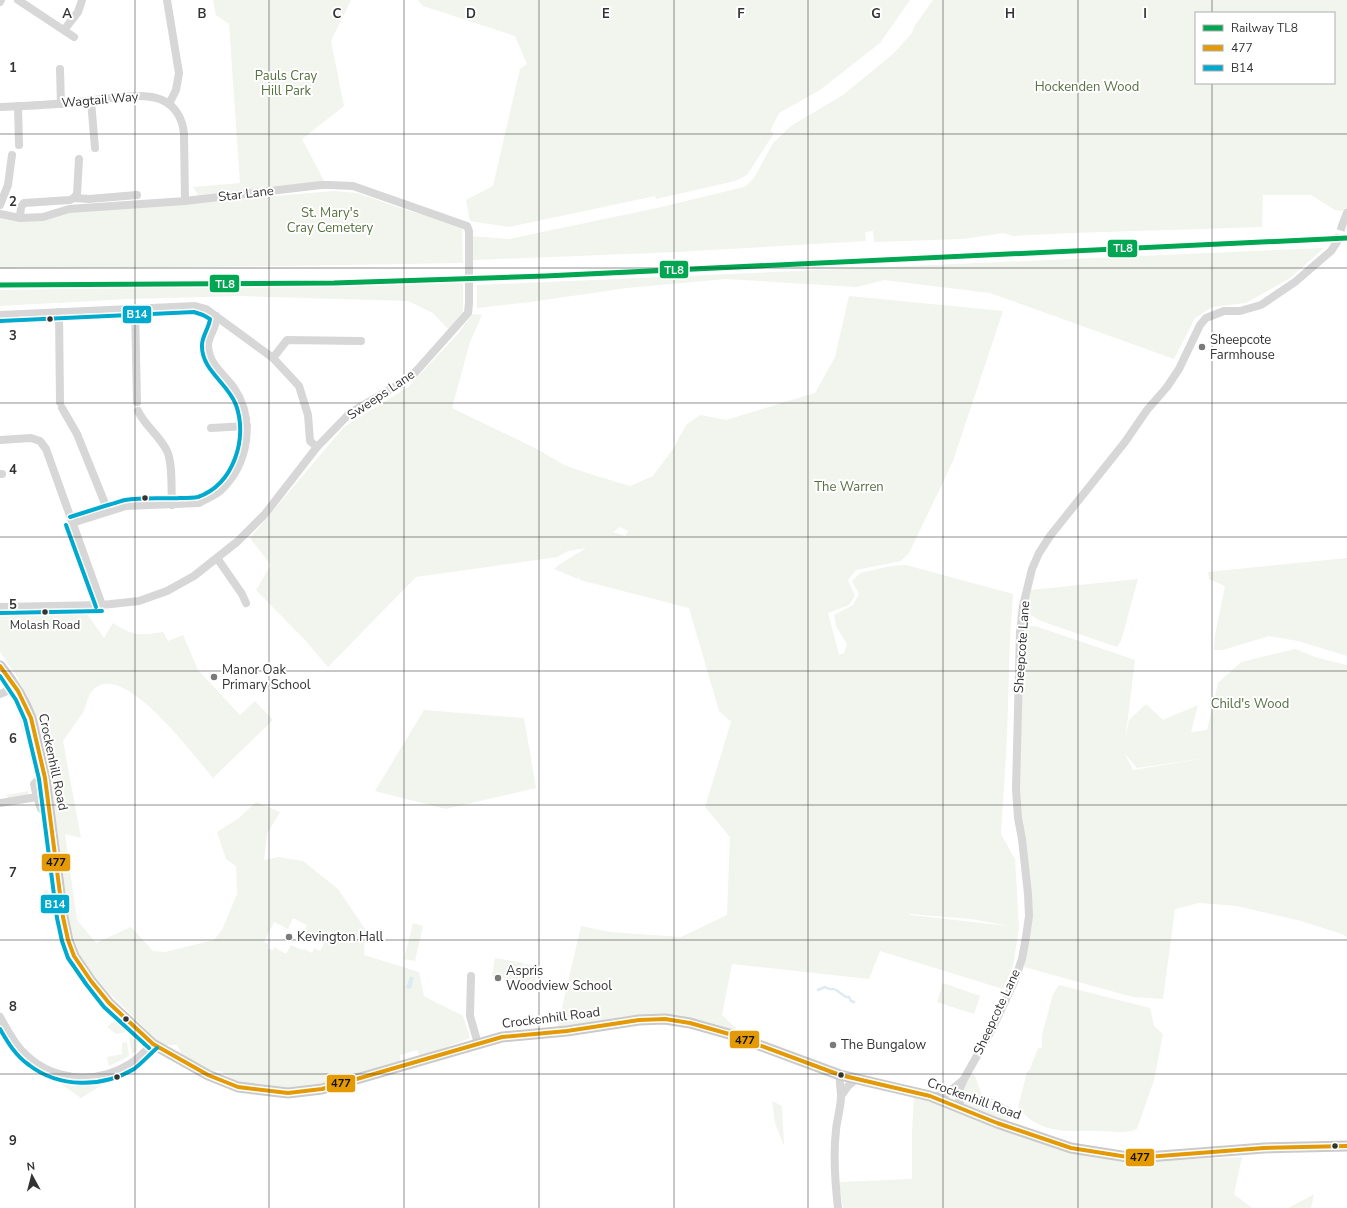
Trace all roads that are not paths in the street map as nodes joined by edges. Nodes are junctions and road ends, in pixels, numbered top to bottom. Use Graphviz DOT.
graph roads {
  1 [pos="18,0"];
  2 [pos="82,0"];
  3 [pos="168,0"];
  4 [pos="64,30"];
  5 [pos="74,37"];
  6 [pos="60,69"];
  7 [pos="91,101"];
  8 [pos="61,104"];
  9 [pos="169,104"];
  10 [pos="18,106"];
  11 [pos="0,107"];
  12 [pos="19,145"];
  13 [pos="95,148"];
  14 [pos="12,155"];
  15 [pos="79,159"];
  16 [pos="138,195"];
  17 [pos="74,198"];
  18 [pos="185,201"];
  19 [pos="0,205"];
  20 [pos="1347,213"];
  21 [pos="0,214"];
  22 [pos="20,218"];
  23 [pos="1343,223"];
  24 [pos="467,226"];
  25 [pos="1337,242"];
  26 [pos="135,308"];
  27 [pos="60,312"];
  28 [pos="0,315"];
  29 [pos="216,316"];
  30 [pos="361,341"];
  31 [pos="273,358"];
  32 [pos="247,426"];
  33 [pos="211,428"];
  34 [pos="0,440"];
  35 [pos="318,447"];
  36 [pos="172,505"];
  37 [pos="108,511"];
  38 [pos="72,523"];
  39 [pos="217,558"];
  40 [pos="246,603"];
  41 [pos="102,605"];
  42 [pos="0,606"];
  43 [pos="0,666"];
  44 [pos="14,684"];
  45 [pos="0,694"];
  46 [pos="45,778"];
  47 [pos="37,797"];
  48 [pos="0,803"];
  49 [pos="50,810"];
  50 [pos="471,976"];
  51 [pos="0,1017"];
  52 [pos="153,1044"];
  53 [pos="478,1044"];
  54 [pos="840,1075"];
  55 [pos="856,1079"];
  56 [pos="964,1079"];
  57 [pos="842,1096"];
  58 [pos="930,1096"];
  59 [pos="961,1110"];
  60 [pos="1347,1146"];
  61 [pos="838,1208"];
  1 -- 4 [label="street"];
  2 -- 4 [label="street"];
  3 -- 9 [label="street"];
  4 -- 5 [label="street"];
  6 -- 8 [label="street"];
  7 -- 8 [label="street, Wagtail Way"];
  7 -- 9 [label="street, Wagtail Way"];
  7 -- 13 [label="street"];
  8 -- 10 [label="street, Wagtail Way"];
  9 -- 18 [label="street"];
  10 -- 11 [label="street, Wagtail Way"];
  10 -- 12 [label="street"];
  14 -- 19 [label="street"];
  15 -- 17 [label="street"];
  16 -- 17 [label="street"];
  17 -- 22 [label="street"];
  18 -- 22 [label="street, Star Lane"];
  18 -- 24 [label="street, Star Lane"];
  20 -- 23 [label="street"];
  21 -- 22 [label="street, Star Lane"];
  24 -- 35 [label="street, Sweeps Lane"];
  25 -- 56 [label="street, Sheepcote Lane"];
  26 -- 27 [label="street"];
  26 -- 29 [label="street"];
  26 -- 36 [label="street"];
  27 -- 28 [label="street"];
  27 -- 37 [label="street"];
  29 -- 31 [label="street"];
  29 -- 32 [label="street"];
  30 -- 31 [label="street"];
  31 -- 35 [label="street"];
  32 -- 33 [label="street"];
  32 -- 36 [label="street"];
  34 -- 38 [label="street"];
  35 -- 39 [label="street, Sweeps Lane"];
  36 -- 37 [label="street"];
  37 -- 38 [label="street"];
  38 -- 41 [label="street"];
  39 -- 40 [label="street"];
  39 -- 41 [label="street, Sweeps Lane"];
  41 -- 42 [label="street, Sweeps Lane"];
  43 -- 44 [label="main road, Crockenhill Road"];
  44 -- 45 [label="street"];
  44 -- 46 [label="main road, Crockenhill Road"];
  46 -- 47 [label="street"];
  46 -- 49 [label="main road, Crockenhill Road"];
  47 -- 48 [label="street"];
  47 -- 49 [label="street"];
  49 -- 52 [label="main road, Crockenhill Road"];
  50 -- 53 [label="street"];
  51 -- 52 [label="street"];
  52 -- 53 [label="main road, Crockenhill Road"];
  53 -- 54 [label="main road, Crockenhill Road"];
  54 -- 55 [label="main road, Crockenhill Road"];
  54 -- 57 [label="street"];
  55 -- 57 [label="street"];
  55 -- 58 [label="main road, Crockenhill Road"];
  56 -- 58 [label="street, Sheepcote Lane"];
  56 -- 59 [label="street, Sheepcote Lane"];
  57 -- 61 [label="street"];
  58 -- 59 [label="main road, Crockenhill Road"];
  59 -- 60 [label="main road, Crockenhill Road"];
}
